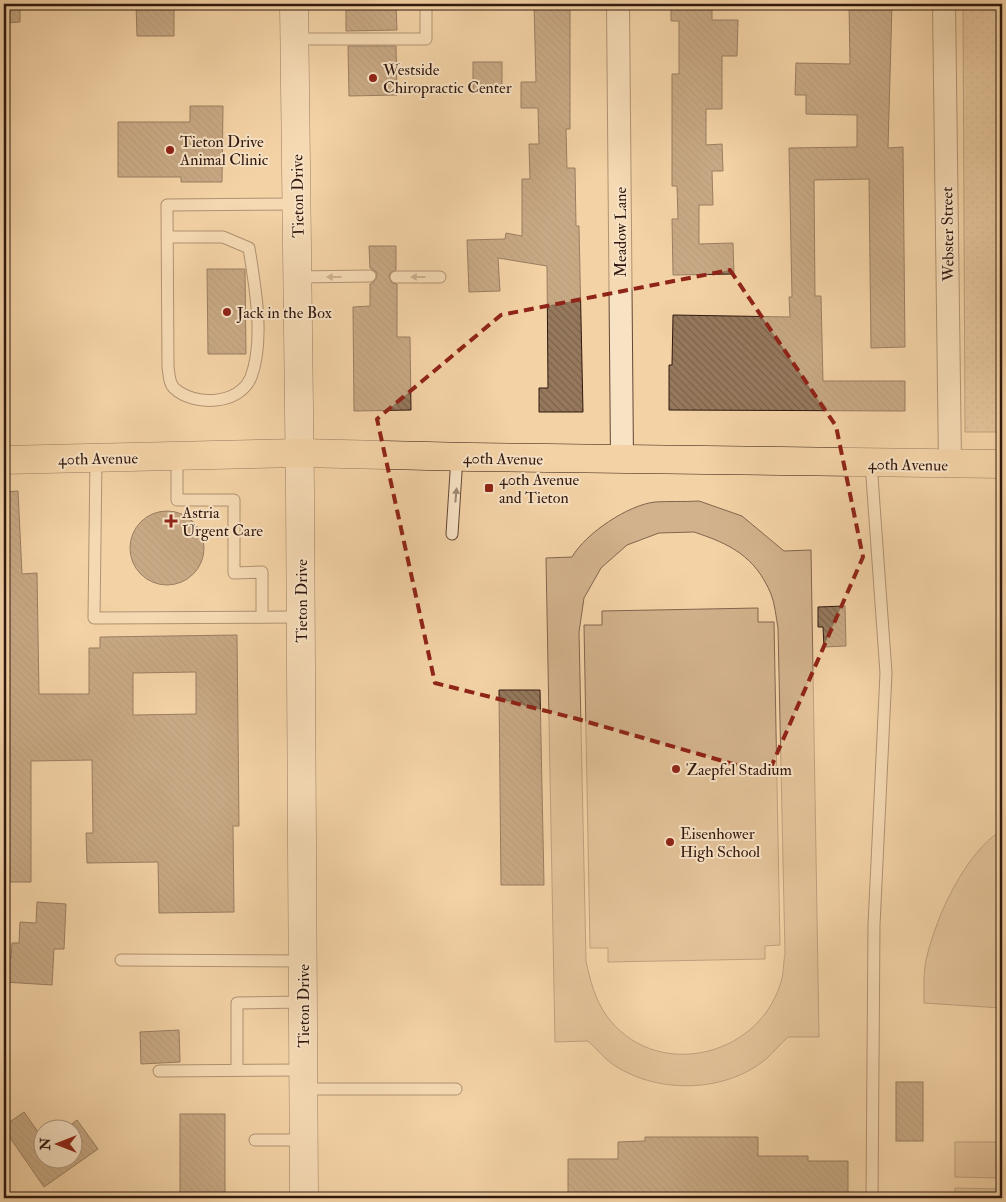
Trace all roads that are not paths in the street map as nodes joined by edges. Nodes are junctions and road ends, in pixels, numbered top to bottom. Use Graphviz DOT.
graph roads {
  1 [pos="294,4"];
  2 [pos="426,4"];
  3 [pos="618,4"];
  4 [pos="944,4"];
  5 [pos="294,39"];
  6 [pos="298,204"];
  7 [pos="167,237"];
  8 [pos="370,276"];
  9 [pos="396,276"];
  10 [pos="440,276"];
  11 [pos="298,277"];
  12 [pos="300,453"];
  13 [pos="177,456"];
  14 [pos="458,457"];
  15 [pos="96,458"];
  16 [pos="622,459"];
  17 [pos="4,460"];
  18 [pos="871,463"];
  19 [pos="950,464"];
  20 [pos="1002,464"];
  21 [pos="452,534"];
  22 [pos="262,617"];
  23 [pos="301,617"];
  24 [pos="121,960"];
  25 [pos="303,961"];
  26 [pos="303,1002"];
  27 [pos="237,1070"];
  28 [pos="159,1071"];
  29 [pos="303,1079"];
  30 [pos="456,1089"];
  31 [pos="255,1140"];
  32 [pos="303,1140"];
  33 [pos="304,1198"];
  34 [pos="872,1198"];
  1 -- 5 [label="main road, Tieton Drive"];
  2 -- 5 [label="lane"];
  3 -- 16 [label="street, Meadow Lane"];
  4 -- 19 [label="street, Webster Street"];
  5 -- 6 [label="main road, Tieton Drive"];
  6 -- 7 [label="lane"];
  6 -- 11 [label="main road, Tieton Drive"];
  7 -- 7 [label="lane"];
  8 -- 11 [label="lane, one-way"];
  10 -- 9 [label="lane, one-way"];
  11 -- 12 [label="main road, Tieton Drive"];
  12 -- 13 [label="main road, 40th Avenue"];
  12 -- 14 [label="main road, 40th Avenue"];
  12 -- 23 [label="main road, Tieton Drive"];
  13 -- 15 [label="main road, 40th Avenue"];
  13 -- 22 [label="lane"];
  14 -- 16 [label="main road, 40th Avenue"];
  21 -- 14 [label="lane, one-way"];
  15 -- 17 [label="main road, 40th Avenue"];
  15 -- 22 [label="lane"];
  16 -- 18 [label="main road, 40th Avenue"];
  18 -- 19 [label="main road, 40th Avenue"];
  18 -- 34 [label="lane"];
  19 -- 20 [label="main road, 40th Avenue"];
  22 -- 23 [label="lane"];
  23 -- 25 [label="main road, Tieton Drive"];
  24 -- 25 [label="lane"];
  25 -- 26 [label="main road, Tieton Drive"];
  26 -- 27 [label="lane"];
  26 -- 29 [label="main road, Tieton Drive"];
  27 -- 28 [label="lane"];
  27 -- 29 [label="lane"];
  29 -- 30 [label="lane"];
  29 -- 32 [label="main road, Tieton Drive"];
  31 -- 32 [label="lane"];
  32 -- 33 [label="main road, Tieton Drive"];
}
